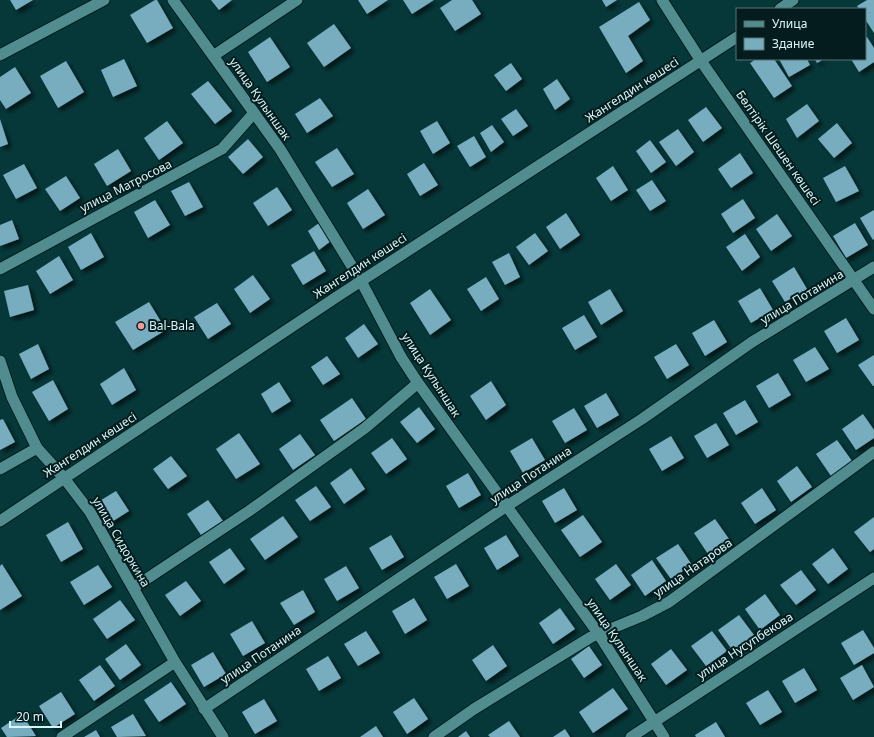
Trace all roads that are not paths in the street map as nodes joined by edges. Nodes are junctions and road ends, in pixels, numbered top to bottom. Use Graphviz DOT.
graph roads {
  1 [pos="104,0"];
  2 [pos="173,0"];
  3 [pos="297,0"];
  4 [pos="662,0"];
  5 [pos="793,0"];
  6 [pos="781,8"];
  7 [pos="736,38"];
  8 [pos="0,55"];
  9 [pos="214,56"];
  10 [pos="701,61"];
  11 [pos="254,113"];
  12 [pos="874,267"];
  13 [pos="0,269"];
  14 [pos="854,280"];
  15 [pos="361,281"];
  16 [pos="874,309"];
  17 [pos="0,361"];
  18 [pos="418,382"];
  19 [pos="37,448"];
  20 [pos="874,452"];
  21 [pos="0,469"];
  22 [pos="64,478"];
  23 [pos="507,506"];
  24 [pos="0,521"];
  25 [pos="874,578"];
  26 [pos="133,588"];
  27 [pos="598,633"];
  28 [pos="175,662"];
  29 [pos="204,709"];
  30 [pos="655,721"];
  31 [pos="62,737"];
  32 [pos="223,737"];
  33 [pos="434,737"];
  34 [pos="631,737"];
  35 [pos="664,737"];
  1 -- 8 [label="street"];
  2 -- 9 [label="street, улица Кулыншак"];
  3 -- 9 [label="street"];
  4 -- 10 [label="street, Бөлтірік Шешен көшесі"];
  5 -- 6 [label="street"];
  7 -- 10 [label="street, Жангелдин көшесі"];
  9 -- 11 [label="street, улица Кулыншак"];
  10 -- 14 [label="street, Бөлтірік Шешен көшесі"];
  10 -- 15 [label="street, Жангелдин көшесі"];
  11 -- 13 [label="street, улица Матросова"];
  11 -- 15 [label="street, улица Кулыншак"];
  12 -- 14 [label="street, улица Потанина"];
  14 -- 16 [label="street, Бөлтірік Шешен көшесі"];
  14 -- 23 [label="street, улица Потанина"];
  15 -- 18 [label="street, улица Кулыншак"];
  15 -- 22 [label="street, Жангелдин көшесі"];
  17 -- 19 [label="street, улица Сидоркина"];
  18 -- 23 [label="street, улица Кулыншак"];
  18 -- 26 [label="street"];
  19 -- 21 [label="street"];
  19 -- 22 [label="street, улица Сидоркина"];
  20 -- 27 [label="street, улица Натарова"];
  22 -- 24 [label="street, Жангелдин көшесі"];
  22 -- 26 [label="street, улица Сидоркина"];
  23 -- 27 [label="street, улица Кулыншак"];
  23 -- 29 [label="street, улица Потанина"];
  25 -- 30 [label="street, улица Нусупбекова"];
  26 -- 28 [label="street, улица Сидоркина"];
  27 -- 30 [label="street, улица Кулыншак"];
  27 -- 33 [label="street, улица Натарова"];
  28 -- 29 [label="street, улица Сидоркина"];
  28 -- 31 [label="street"];
  29 -- 32 [label="street, улица Сидоркина"];
  30 -- 34 [label="street, улица Нусупбекова"];
  30 -- 35 [label="street, улица Кулыншак"];
}
